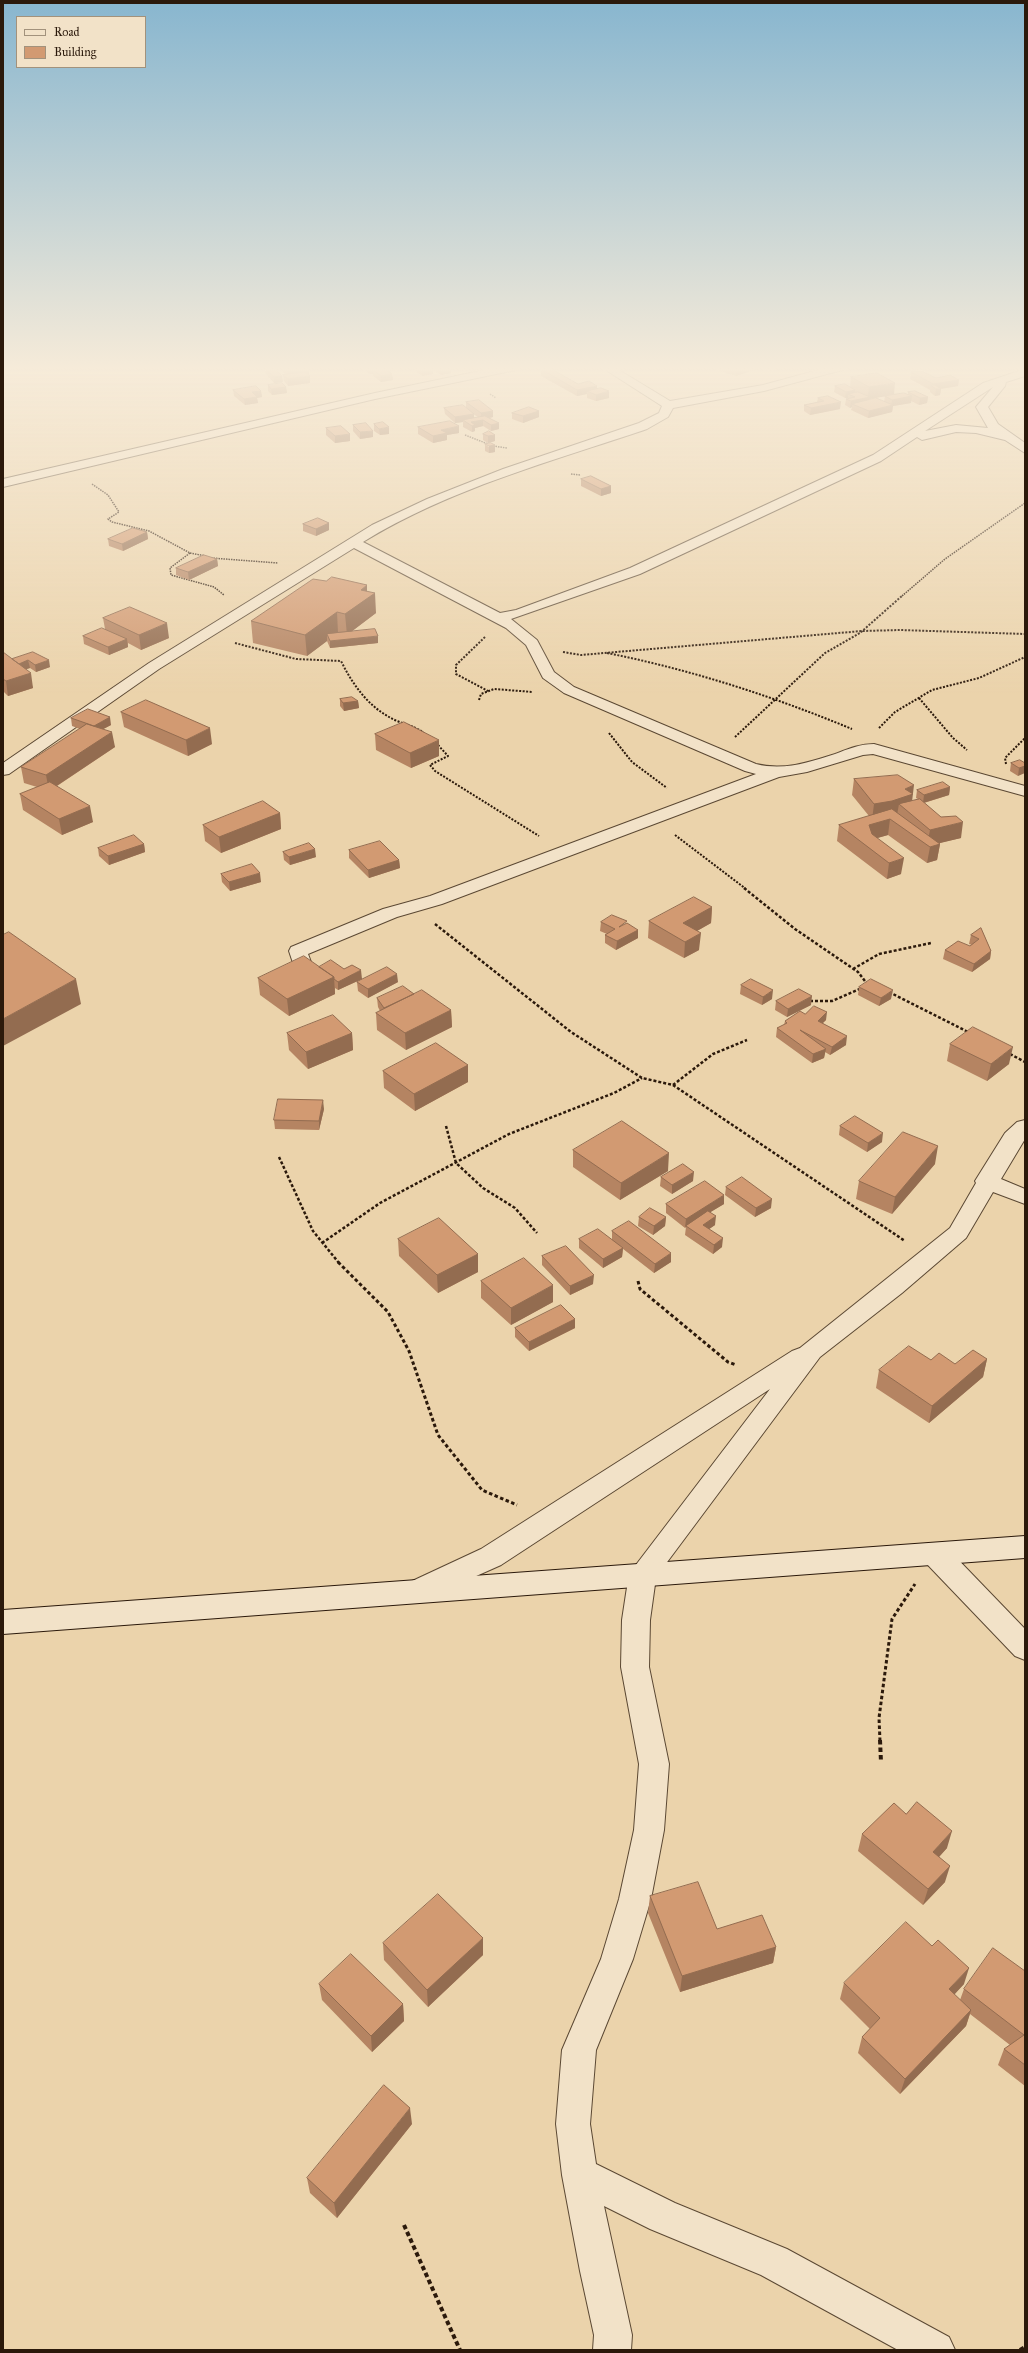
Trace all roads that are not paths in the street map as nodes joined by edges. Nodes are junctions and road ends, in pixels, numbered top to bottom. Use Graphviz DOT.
graph roads {
  1 [pos="31,477"];
  2 [pos="496,477"];
  3 [pos="837,477"];
  4 [pos="3,483"];
  5 [pos="353,542"];
  6 [pos="501,620"];
  7 [pos="3,770"];
  8 [pos="774,774"];
  9 [pos="1025,791"];
  10 [pos="301,962"];
  11 [pos="1025,1126"];
  12 [pos="986,1181"];
  13 [pos="1025,1197"];
  14 [pos="811,1351"];
  15 [pos="1025,1547"];
  16 [pos="935,1554"];
  17 [pos="643,1574"];
  18 [pos="418,1591"];
  19 [pos="3,1622"];
  20 [pos="1025,1648"];
  21 [pos="580,2175"];
  22 [pos="612,2350"];
  23 [pos="936,2350"];
  1 -- 4 [label="street"];
  2 -- 5 [label="street"];
  3 -- 6 [label="street"];
  5 -- 6 [label="street"];
  5 -- 7 [label="street"];
  6 -- 8 [label="street"];
  8 -- 9 [label="street"];
  8 -- 10 [label="street"];
  11 -- 12 [label="street"];
  12 -- 13 [label="street"];
  12 -- 14 [label="street"];
  14 -- 17 [label="street"];
  14 -- 18 [label="street"];
  15 -- 16 [label="street"];
  16 -- 17 [label="street"];
  16 -- 20 [label="street"];
  17 -- 18 [label="street"];
  17 -- 21 [label="street"];
  18 -- 19 [label="street"];
  21 -- 22 [label="street"];
  21 -- 23 [label="street"];
}
